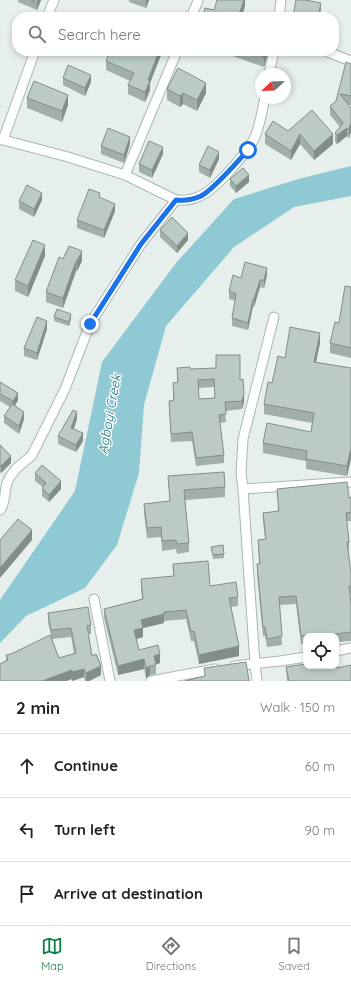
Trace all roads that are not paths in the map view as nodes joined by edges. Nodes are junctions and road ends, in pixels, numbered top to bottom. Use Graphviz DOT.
graph roads {
  1 [pos="54,0"];
  2 [pos="281,0"];
  3 [pos="198,1"];
  4 [pos="49,12"];
  5 [pos="193,12"];
  6 [pos="280,12"];
  7 [pos="33,56"];
  8 [pos="175,56"];
  9 [pos="273,56"];
  10 [pos="338,56"];
  11 [pos="351,61"];
  12 [pos="271,68"];
  13 [pos="264,104"];
  14 [pos="1,140"];
  15 [pos="125,175"];
  16 [pos="176,200"];
  17 [pos="274,317"];
  18 [pos="351,482"];
  19 [pos="243,489"];
  20 [pos="0,510"];
  21 [pos="94,599"];
  22 [pos="351,648"];
  23 [pos="339,650"];
  24 [pos="303,658"];
  25 [pos="255,664"];
  26 [pos="110,681"];
  27 [pos="151,681"];
  28 [pos="257,681"];
  1 -- 4 [label="street"];
  2 -- 6 [label="street"];
  3 -- 5 [label="street"];
  7 -- 14 [label="street"];
  8 -- 15 [label="street"];
  9 -- 12 [label="street"];
  10 -- 11 [label="street"];
  13 -- 16 [label="street"];
  14 -- 15 [label="street"];
  15 -- 16 [label="street"];
  16 -- 20 [label="street"];
  17 -- 19 [label="street"];
  18 -- 19 [label="street"];
  19 -- 25 [label="street"];
  21 -- 26 [label="street"];
  22 -- 23 [label="street"];
  24 -- 25 [label="street"];
  25 -- 27 [label="street"];
  25 -- 28 [label="street"];
}
